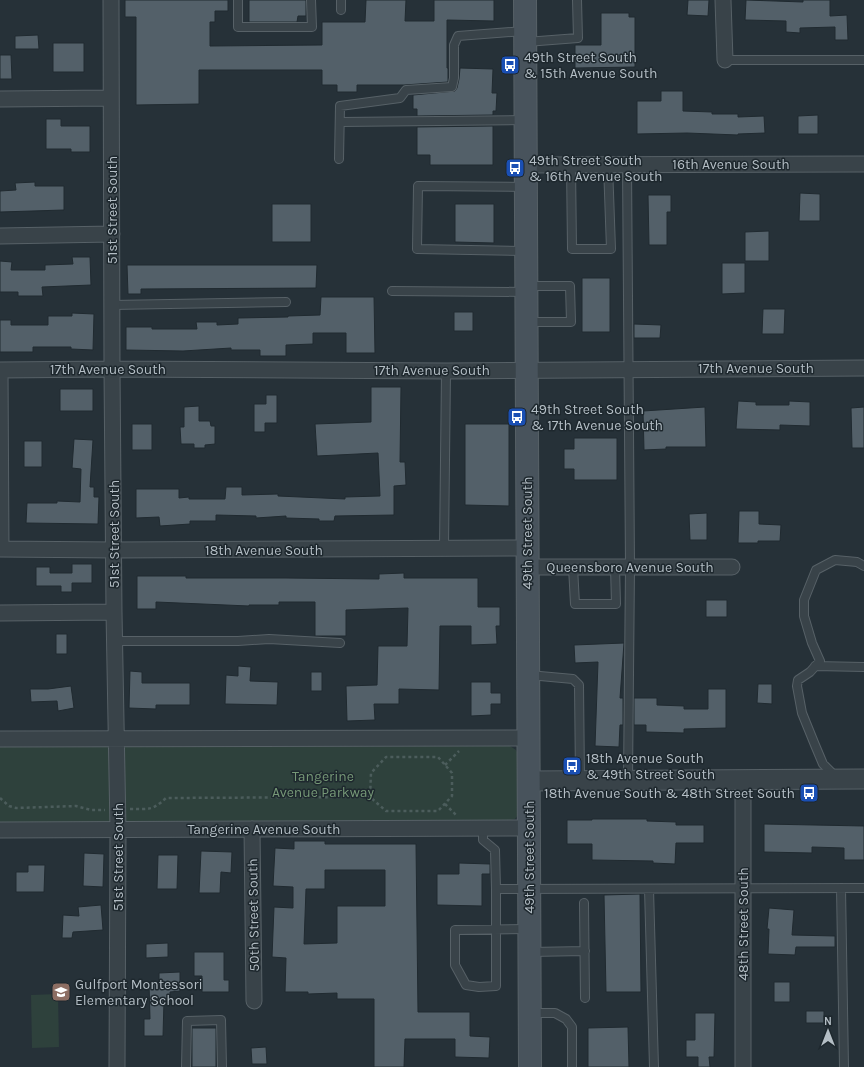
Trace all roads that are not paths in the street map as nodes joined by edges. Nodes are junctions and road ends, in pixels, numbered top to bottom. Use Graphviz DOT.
graph roads {
  1 [pos="111,0"];
  2 [pos="238,0"];
  3 [pos="311,0"];
  4 [pos="341,0"];
  5 [pos="525,0"];
  6 [pos="576,0"];
  7 [pos="724,0"];
  8 [pos="341,10"];
  9 [pos="525,36"];
  10 [pos="725,60"];
  11 [pos="864,60"];
  12 [pos="0,98"];
  13 [pos="111,98"];
  14 [pos="526,120"];
  15 [pos="340,122"];
  16 [pos="339,159"];
  17 [pos="864,164"];
  18 [pos="525,165"];
  19 [pos="571,165"];
  20 [pos="608,165"];
  21 [pos="627,165"];
  22 [pos="526,188"];
  23 [pos="112,234"];
  24 [pos="0,236"];
  25 [pos="526,251"];
  26 [pos="526,289"];
  27 [pos="392,291"];
  28 [pos="286,302"];
  29 [pos="112,305"];
  30 [pos="526,322"];
  31 [pos="864,368"];
  32 [pos="112,369"];
  33 [pos="628,369"];
  34 [pos="0,370"];
  35 [pos="526,370"];
  36 [pos="446,371"];
  37 [pos="1,549"];
  38 [pos="444,549"];
  39 [pos="114,550"];
  40 [pos="527,558"];
  41 [pos="864,566"];
  42 [pos="573,567"];
  43 [pos="623,567"];
  44 [pos="732,567"];
  45 [pos="114,612"];
  46 [pos="0,613"];
  47 [pos="115,641"];
  48 [pos="340,643"];
  49 [pos="816,666"];
  50 [pos="864,667"];
  51 [pos="528,675"];
  52 [pos="528,738"];
  53 [pos="117,739"];
  54 [pos="0,740"];
  55 [pos="838,779"];
  56 [pos="864,779"];
  57 [pos="580,781"];
  58 [pos="628,781"];
  59 [pos="743,781"];
  60 [pos="529,782"];
  61 [pos="483,828"];
  62 [pos="529,828"];
  63 [pos="252,829"];
  64 [pos="0,830"];
  65 [pos="118,830"];
  66 [pos="743,888"];
  67 [pos="841,888"];
  68 [pos="864,888"];
  69 [pos="496,889"];
  70 [pos="529,889"];
  71 [pos="649,889"];
  72 [pos="584,902"];
  73 [pos="496,929"];
  74 [pos="530,929"];
  75 [pos="585,951"];
  76 [pos="530,952"];
  77 [pos="585,998"];
  78 [pos="254,1001"];
  79 [pos="530,1012"];
  80 [pos="117,1067"];
  81 [pos="186,1067"];
  82 [pos="222,1067"];
  83 [pos="530,1067"];
  84 [pos="572,1067"];
  85 [pos="654,1067"];
  86 [pos="743,1067"];
  87 [pos="844,1067"];
  1 -- 13 [label="street, 51st Street South"];
  2 -- 3 [label="lane"];
  4 -- 8 [label="lane"];
  5 -- 9 [label="main road, 49th Street South"];
  6 -- 9 [label="lane"];
  7 -- 10 [label="street"];
  9 -- 14 [label="main road, 49th Street South"];
  9 -- 15 [label="lane"];
  10 -- 11 [label="lane"];
  12 -- 13 [label="street"];
  13 -- 23 [label="street, 51st Street South"];
  14 -- 15 [label="lane"];
  14 -- 18 [label="main road, 49th Street South"];
  15 -- 16 [label="lane"];
  17 -- 21 [label="street, 16th Avenue South"];
  18 -- 19 [label="street, 16th Avenue South"];
  18 -- 22 [label="main road, 49th Street South"];
  19 -- 20 [label="street, 16th Avenue South"];
  19 -- 20 [label="lane"];
  20 -- 21 [label="street, 16th Avenue South"];
  21 -- 33 [label="lane"];
  22 -- 25 [label="main road, 49th Street South"];
  22 -- 25 [label="lane"];
  23 -- 24 [label="street"];
  23 -- 29 [label="street, 51st Street South"];
  25 -- 26 [label="main road, 49th Street South"];
  26 -- 27 [label="lane"];
  26 -- 30 [label="main road, 49th Street South"];
  26 -- 30 [label="lane"];
  28 -- 29 [label="lane"];
  29 -- 32 [label="street, 51st Street South"];
  30 -- 35 [label="main road, 49th Street South"];
  31 -- 33 [label="street, 17th Avenue South"];
  32 -- 34 [label="street, 17th Avenue South"];
  32 -- 36 [label="street, 17th Avenue South"];
  32 -- 39 [label="street, 51st Street South"];
  33 -- 35 [label="street, 17th Avenue South"];
  33 -- 43 [label="lane"];
  34 -- 37 [label="street"];
  35 -- 36 [label="street, 17th Avenue South"];
  35 -- 40 [label="main road, 49th Street South"];
  36 -- 38 [label="lane"];
  37 -- 39 [label="street, 18th Avenue South"];
  38 -- 39 [label="street, 18th Avenue South"];
  38 -- 40 [label="street, 18th Avenue South"];
  39 -- 45 [label="street, 51st Street South"];
  40 -- 42 [label="street, Queensboro Avenue South"];
  40 -- 51 [label="main road, 49th Street South"];
  41 -- 49 [label="lane"];
  42 -- 43 [label="street, Queensboro Avenue South"];
  42 -- 43 [label="lane"];
  43 -- 44 [label="street, Queensboro Avenue South"];
  43 -- 58 [label="lane"];
  45 -- 46 [label="street"];
  45 -- 47 [label="street, 51st Street South"];
  47 -- 48 [label="lane"];
  47 -- 53 [label="street, 51st Street South"];
  49 -- 50 [label="lane"];
  49 -- 55 [label="lane"];
  51 -- 52 [label="main road, 49th Street South"];
  51 -- 57 [label="lane"];
  52 -- 53 [label="street"];
  52 -- 60 [label="main road, 49th Street South"];
  53 -- 54 [label="street"];
  53 -- 65 [label="street, 51st Street South"];
  55 -- 56 [label="street"];
  55 -- 59 [label="street"];
  57 -- 58 [label="street"];
  57 -- 60 [label="street"];
  58 -- 59 [label="street"];
  59 -- 66 [label="street, 48th Street South"];
  60 -- 62 [label="main road, 49th Street South"];
  61 -- 62 [label="street, Tangerine Avenue South"];
  61 -- 63 [label="street, Tangerine Avenue South"];
  61 -- 69 [label="lane"];
  62 -- 70 [label="main road, 49th Street South"];
  63 -- 65 [label="street, Tangerine Avenue South"];
  63 -- 78 [label="street, 50th Street South"];
  64 -- 65 [label="street, Tangerine Avenue South"];
  65 -- 80 [label="street, 51st Street South"];
  66 -- 67 [label="lane"];
  66 -- 71 [label="lane"];
  66 -- 86 [label="street, 48th Street South"];
  67 -- 68 [label="lane"];
  67 -- 87 [label="lane"];
  69 -- 70 [label="lane"];
  69 -- 73 [label="lane"];
  70 -- 71 [label="lane"];
  70 -- 74 [label="main road, 49th Street South"];
  71 -- 85 [label="lane"];
  72 -- 75 [label="lane"];
  73 -- 73 [label="lane"];
  73 -- 74 [label="lane"];
  74 -- 76 [label="main road, 49th Street South"];
  75 -- 76 [label="lane"];
  75 -- 77 [label="lane"];
  76 -- 79 [label="main road, 49th Street South"];
  79 -- 83 [label="main road, 49th Street South"];
  79 -- 84 [label="lane"];
  81 -- 82 [label="lane"];
}
